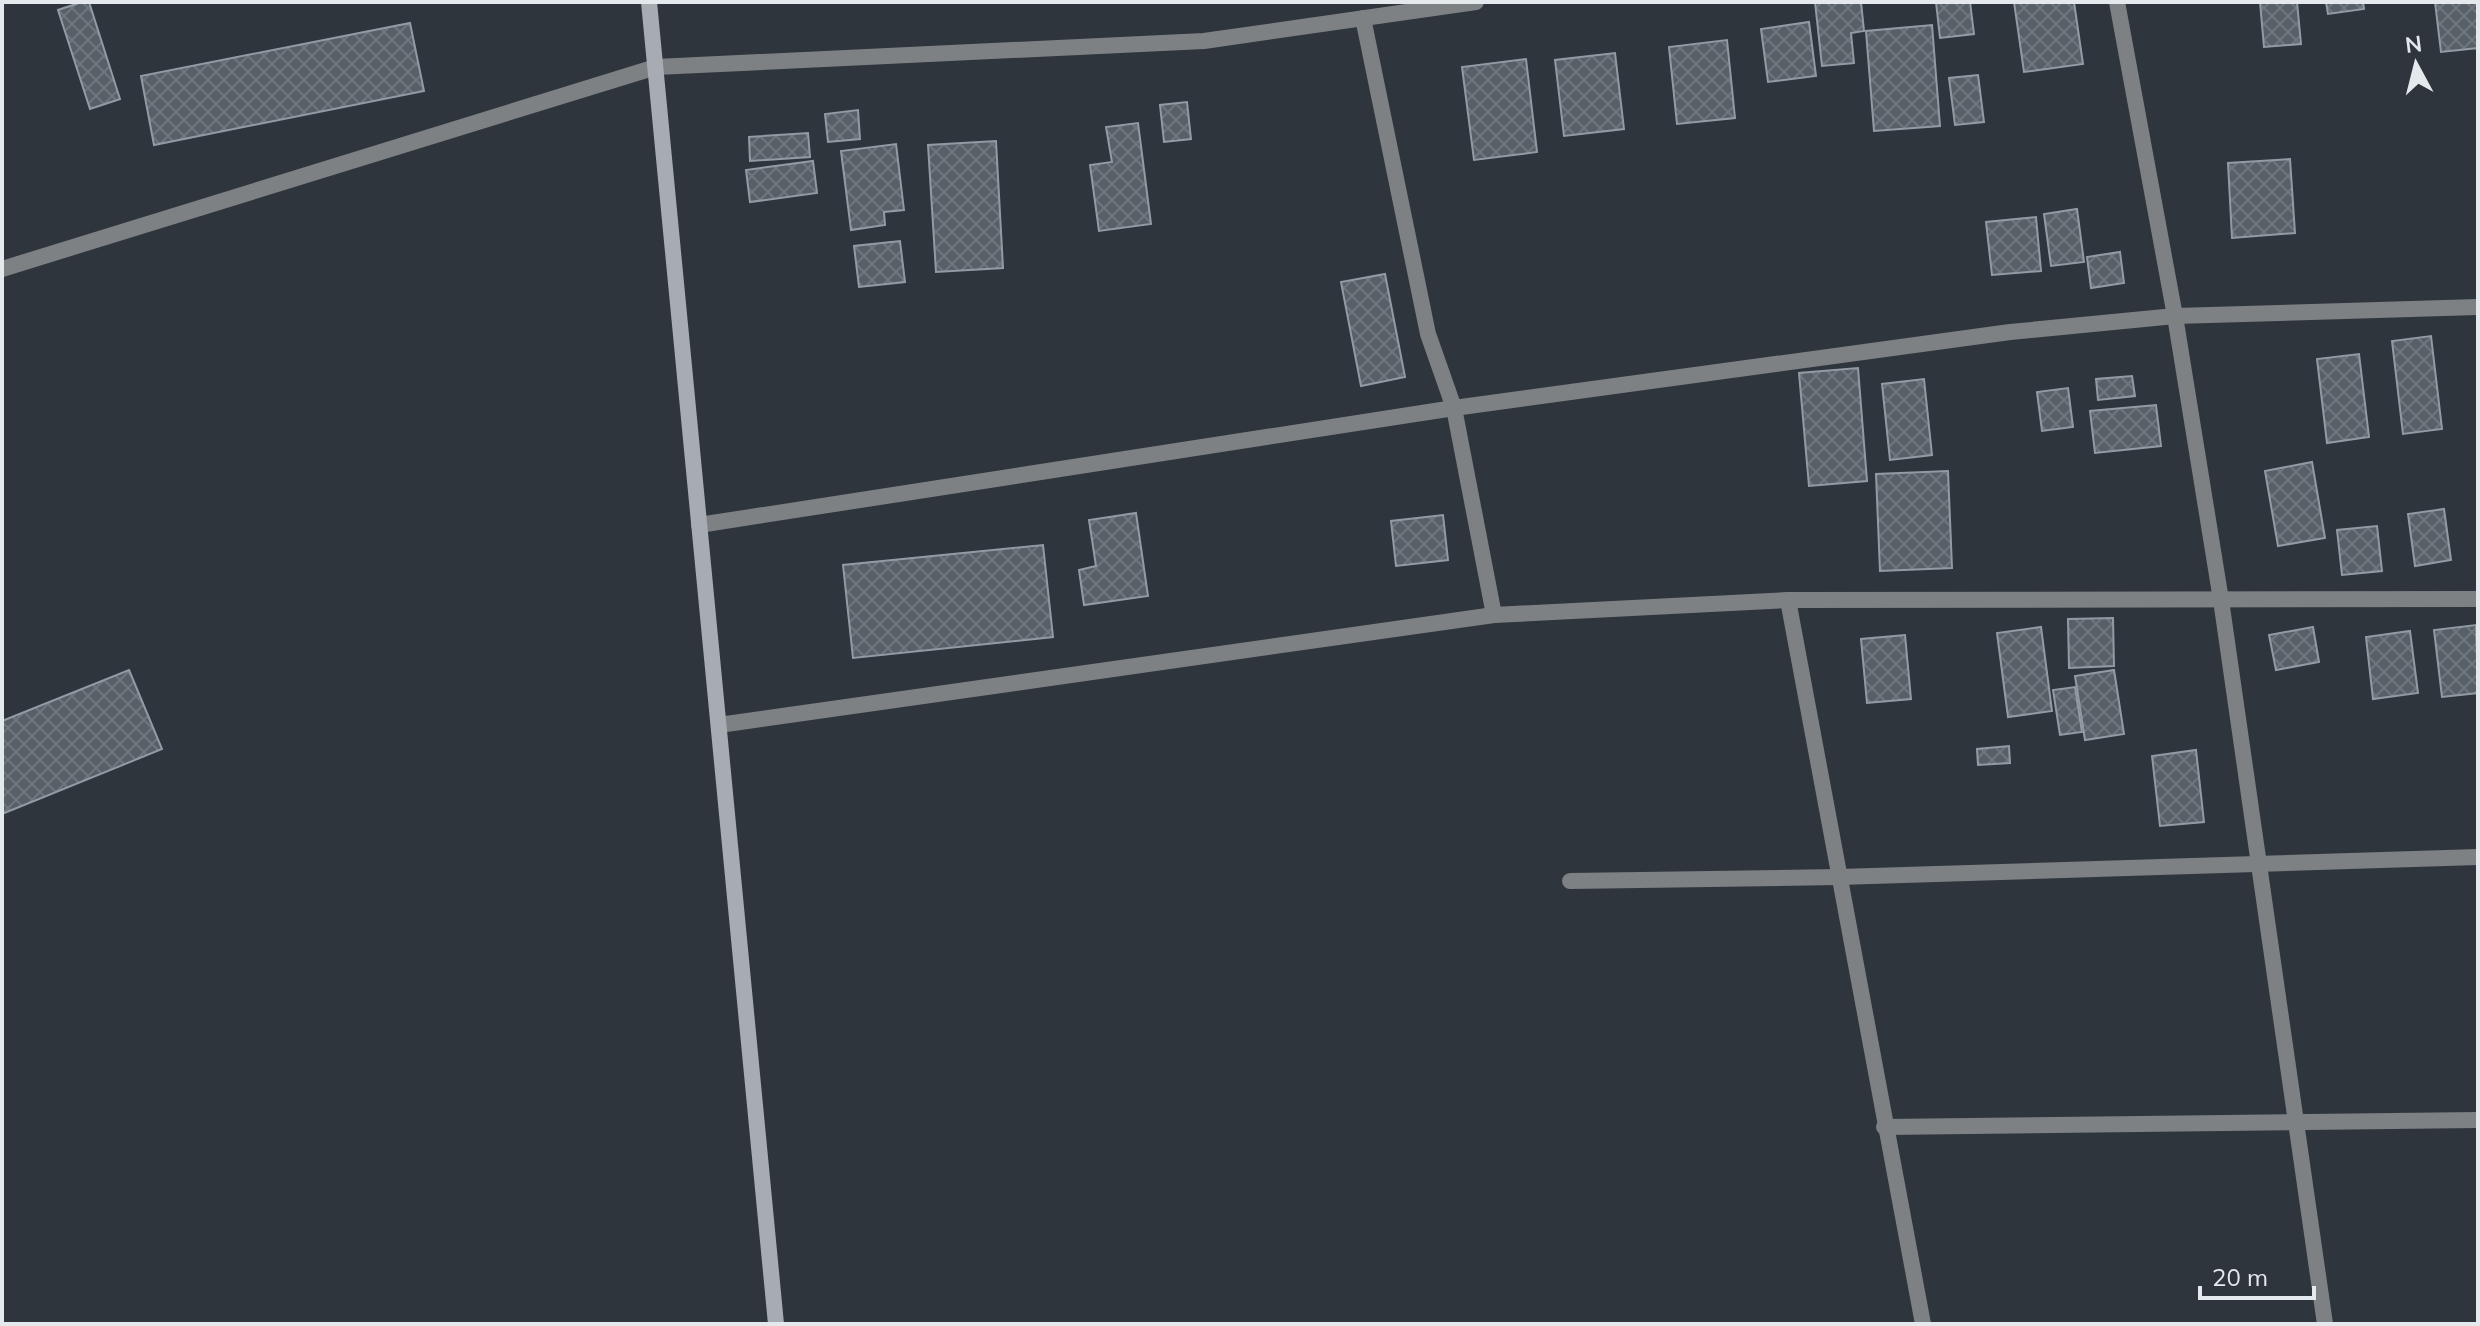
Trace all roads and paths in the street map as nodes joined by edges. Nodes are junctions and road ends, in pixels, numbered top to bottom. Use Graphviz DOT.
graph roads {
  1 [pos="649,2"];
  2 [pos="1476,2"];
  3 [pos="2117,2"];
  4 [pos="1363,18"];
  5 [pos="656,67"];
  6 [pos="2,269"];
  7 [pos="2478,307"];
  8 [pos="2175,316"];
  9 [pos="1454,408"];
  10 [pos="699,525"];
  11 [pos="2478,599"];
  12 [pos="1788,600"];
  13 [pos="2221,600"];
  14 [pos="1494,615"];
  15 [pos="719,725"];
  16 [pos="2478,857"];
  17 [pos="2258,862"];
  18 [pos="1839,877"];
  19 [pos="1570,881"];
  20 [pos="2478,1120"];
  21 [pos="2296,1122"];
  22 [pos="1884,1127"];
  23 [pos="776,1324"];
  24 [pos="1923,1324"];
  25 [pos="2325,1324"];
  1 -- 5 [label="street"];
  2 -- 4 [label="street"];
  3 -- 8 [label="street"];
  4 -- 5 [label="street"];
  4 -- 9 [label="street"];
  5 -- 6 [label="street"];
  5 -- 10 [label="street"];
  7 -- 8 [label="street"];
  8 -- 9 [label="street"];
  8 -- 13 [label="street"];
  9 -- 10 [label="street"];
  9 -- 14 [label="street"];
  10 -- 15 [label="street"];
  11 -- 13 [label="street"];
  12 -- 13 [label="street"];
  12 -- 14 [label="street"];
  12 -- 18 [label="street"];
  13 -- 17 [label="street"];
  14 -- 15 [label="street"];
  15 -- 23 [label="street"];
  16 -- 17 [label="street"];
  17 -- 18 [label="street"];
  17 -- 21 [label="street"];
  18 -- 19 [label="street"];
  18 -- 22 [label="street"];
  20 -- 21 [label="street"];
  21 -- 22 [label="street"];
  21 -- 25 [label="street"];
  22 -- 24 [label="street"];
}
